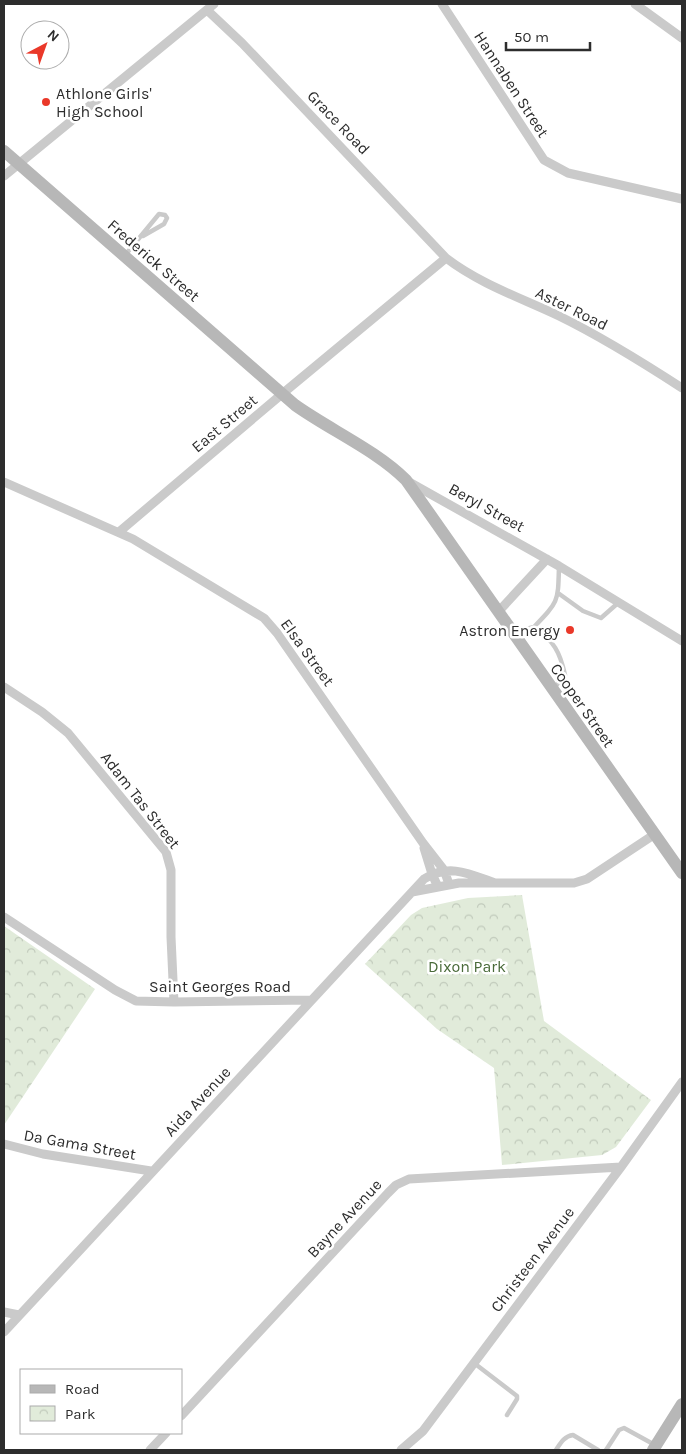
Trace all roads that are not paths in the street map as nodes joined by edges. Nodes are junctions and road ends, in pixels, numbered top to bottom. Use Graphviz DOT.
graph roads {
  1 [pos="442,4"];
  2 [pos="635,4"];
  3 [pos="210,7"];
  4 [pos="682,38"];
  5 [pos="4,151"];
  6 [pos="18,164"];
  7 [pos="4,176"];
  8 [pos="682,199"];
  9 [pos="143,236"];
  10 [pos="124,256"];
  11 [pos="446,258"];
  12 [pos="682,388"];
  13 [pos="282,394"];
  14 [pos="406,480"];
  15 [pos="4,482"];
  16 [pos="119,532"];
  17 [pos="547,559"];
  18 [pos="559,566"];
  19 [pos="558,593"];
  20 [pos="618,603"];
  21 [pos="498,612"];
  22 [pos="534,628"];
  23 [pos="512,632"];
  24 [pos="682,641"];
  25 [pos="4,687"];
  26 [pos="553,690"];
  27 [pos="655,834"];
  28 [pos="423,843"];
  29 [pos="444,870"];
  30 [pos="432,874"];
  31 [pos="682,874"];
  32 [pos="495,882"];
  33 [pos="449,884"];
  34 [pos="438,887"];
  35 [pos="412,892"];
  36 [pos="4,917"];
  37 [pos="310,1000"];
  38 [pos="174,1002"];
  39 [pos="682,1082"];
  40 [pos="4,1144"];
  41 [pos="620,1167"];
  42 [pos="151,1171"];
  43 [pos="4,1312"];
  44 [pos="19,1315"];
  45 [pos="4,1332"];
  46 [pos="474,1362"];
  47 [pos="682,1404"];
  48 [pos="182,1415"];
  49 [pos="507,1415"];
  50 [pos="165,1434"];
  51 [pos="655,1448"];
  52 [pos="150,1450"];
  53 [pos="401,1450"];
  54 [pos="556,1450"];
  55 [pos="598,1450"];
  56 [pos="606,1450"];
  1 -- 8 [label="street, Hannaben Street"];
  2 -- 4 [label="street"];
  3 -- 6 [label="street"];
  3 -- 11 [label="street, Grace Road"];
  5 -- 6 [label="main road, Frederick Street"];
  6 -- 7 [label="street"];
  6 -- 10 [label="main road, Frederick Street"];
  9 -- 9 [label="lane"];
  9 -- 10 [label="lane"];
  10 -- 13 [label="main road, Frederick Street"];
  11 -- 12 [label="street, Aster Road"];
  11 -- 13 [label="street, East Street"];
  13 -- 14 [label="main road, Beryl Street"];
  13 -- 16 [label="street, East Street"];
  14 -- 17 [label="street, Beryl Street"];
  14 -- 21 [label="main road, Cooper Street"];
  15 -- 16 [label="street"];
  16 -- 28 [label="street, Elsa Street"];
  17 -- 18 [label="street, Beryl Street"];
  17 -- 21 [label="street"];
  18 -- 19 [label="lane"];
  18 -- 20 [label="street, Beryl Street"];
  19 -- 20 [label="lane"];
  19 -- 22 [label="lane"];
  20 -- 24 [label="street, Beryl Street"];
  21 -- 23 [label="main road, Cooper Street"];
  22 -- 23 [label="lane"];
  22 -- 26 [label="lane"];
  23 -- 26 [label="main road, Cooper Street"];
  25 -- 38 [label="street, Adam Tas Street"];
  26 -- 27 [label="main road, Cooper Street"];
  27 -- 31 [label="main road, Cooper Street"];
  27 -- 32 [label="street, Aida Avenue"];
  28 -- 29 [label="street, Elsa Street"];
  28 -- 30 [label="street, Elsa Street"];
  29 -- 30 [label="street, Aida Avenue"];
  29 -- 32 [label="street, Aida Avenue"];
  29 -- 33 [label="street, Elsa Street"];
  30 -- 34 [label="street, Elsa Street"];
  30 -- 35 [label="street, Aida Avenue"];
  32 -- 33 [label="street, Aida Avenue"];
  33 -- 34 [label="street, Aida Avenue"];
  34 -- 35 [label="street, Aida Avenue"];
  35 -- 37 [label="street, Aida Avenue"];
  36 -- 38 [label="street, Saint Georges Road"];
  37 -- 38 [label="street, Saint Georges Road"];
  37 -- 42 [label="street, Aida Avenue"];
  39 -- 41 [label="street, Christeen Avenue"];
  40 -- 42 [label="street, Da Gama Street"];
  41 -- 46 [label="street, Christeen Avenue"];
  41 -- 48 [label="street, Bayne Avenue"];
  42 -- 44 [label="street, Aida Avenue"];
  43 -- 44 [label="street"];
  44 -- 45 [label="street, Aida Avenue"];
  46 -- 49 [label="lane"];
  46 -- 53 [label="street, Christeen Avenue"];
  47 -- 51 [label="main road"];
  50 -- 52 [label="street"];
  51 -- 56 [label="lane"];
  54 -- 55 [label="lane"];
}
